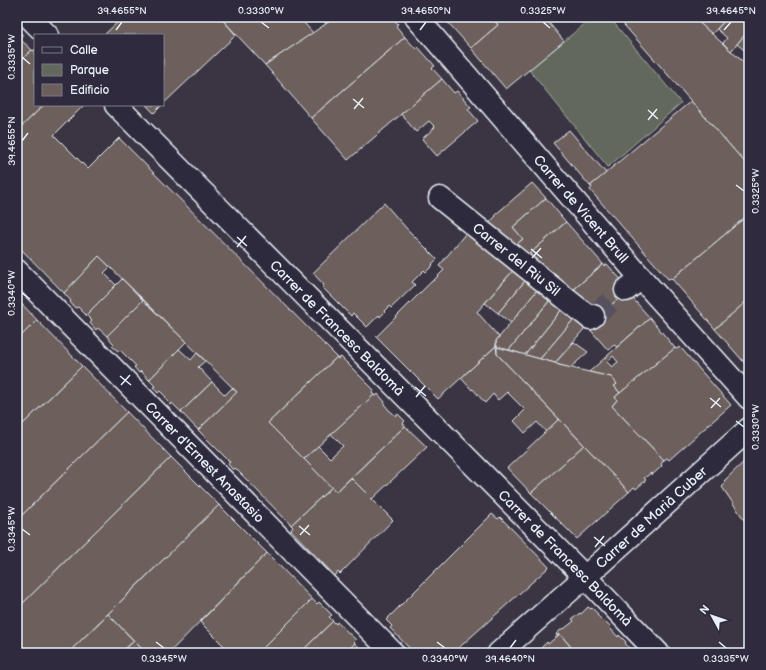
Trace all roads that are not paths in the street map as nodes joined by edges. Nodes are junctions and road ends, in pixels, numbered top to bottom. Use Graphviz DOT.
graph roads {
  1 [pos="29,17"];
  2 [pos="416,17"];
  3 [pos="46,34"];
  4 [pos="117,106"];
  5 [pos="440,198"];
  6 [pos="17,271"];
  7 [pos="593,316"];
  8 [pos="749,398"];
  9 [pos="749,429"];
  10 [pos="585,578"];
  11 [pos="393,653"];
  12 [pos="499,653"];
  13 [pos="658,653"];
  1 -- 3 [label="street"];
  2 -- 8 [label="street, Carrer de Vicent Brull"];
  4 -- 10 [label="street, Carrer de Francesc Baldomà"];
  5 -- 7 [label="street, Carrer del Riu Sil"];
  6 -- 11 [label="street, Carrer d'Ernest Anastasio"];
  9 -- 10 [label="street, Carrer de Marià Cuber"];
  10 -- 12 [label="street, Carrer de Marià Cuber"];
  10 -- 13 [label="street, Carrer de Francesc Baldomà"];
}
